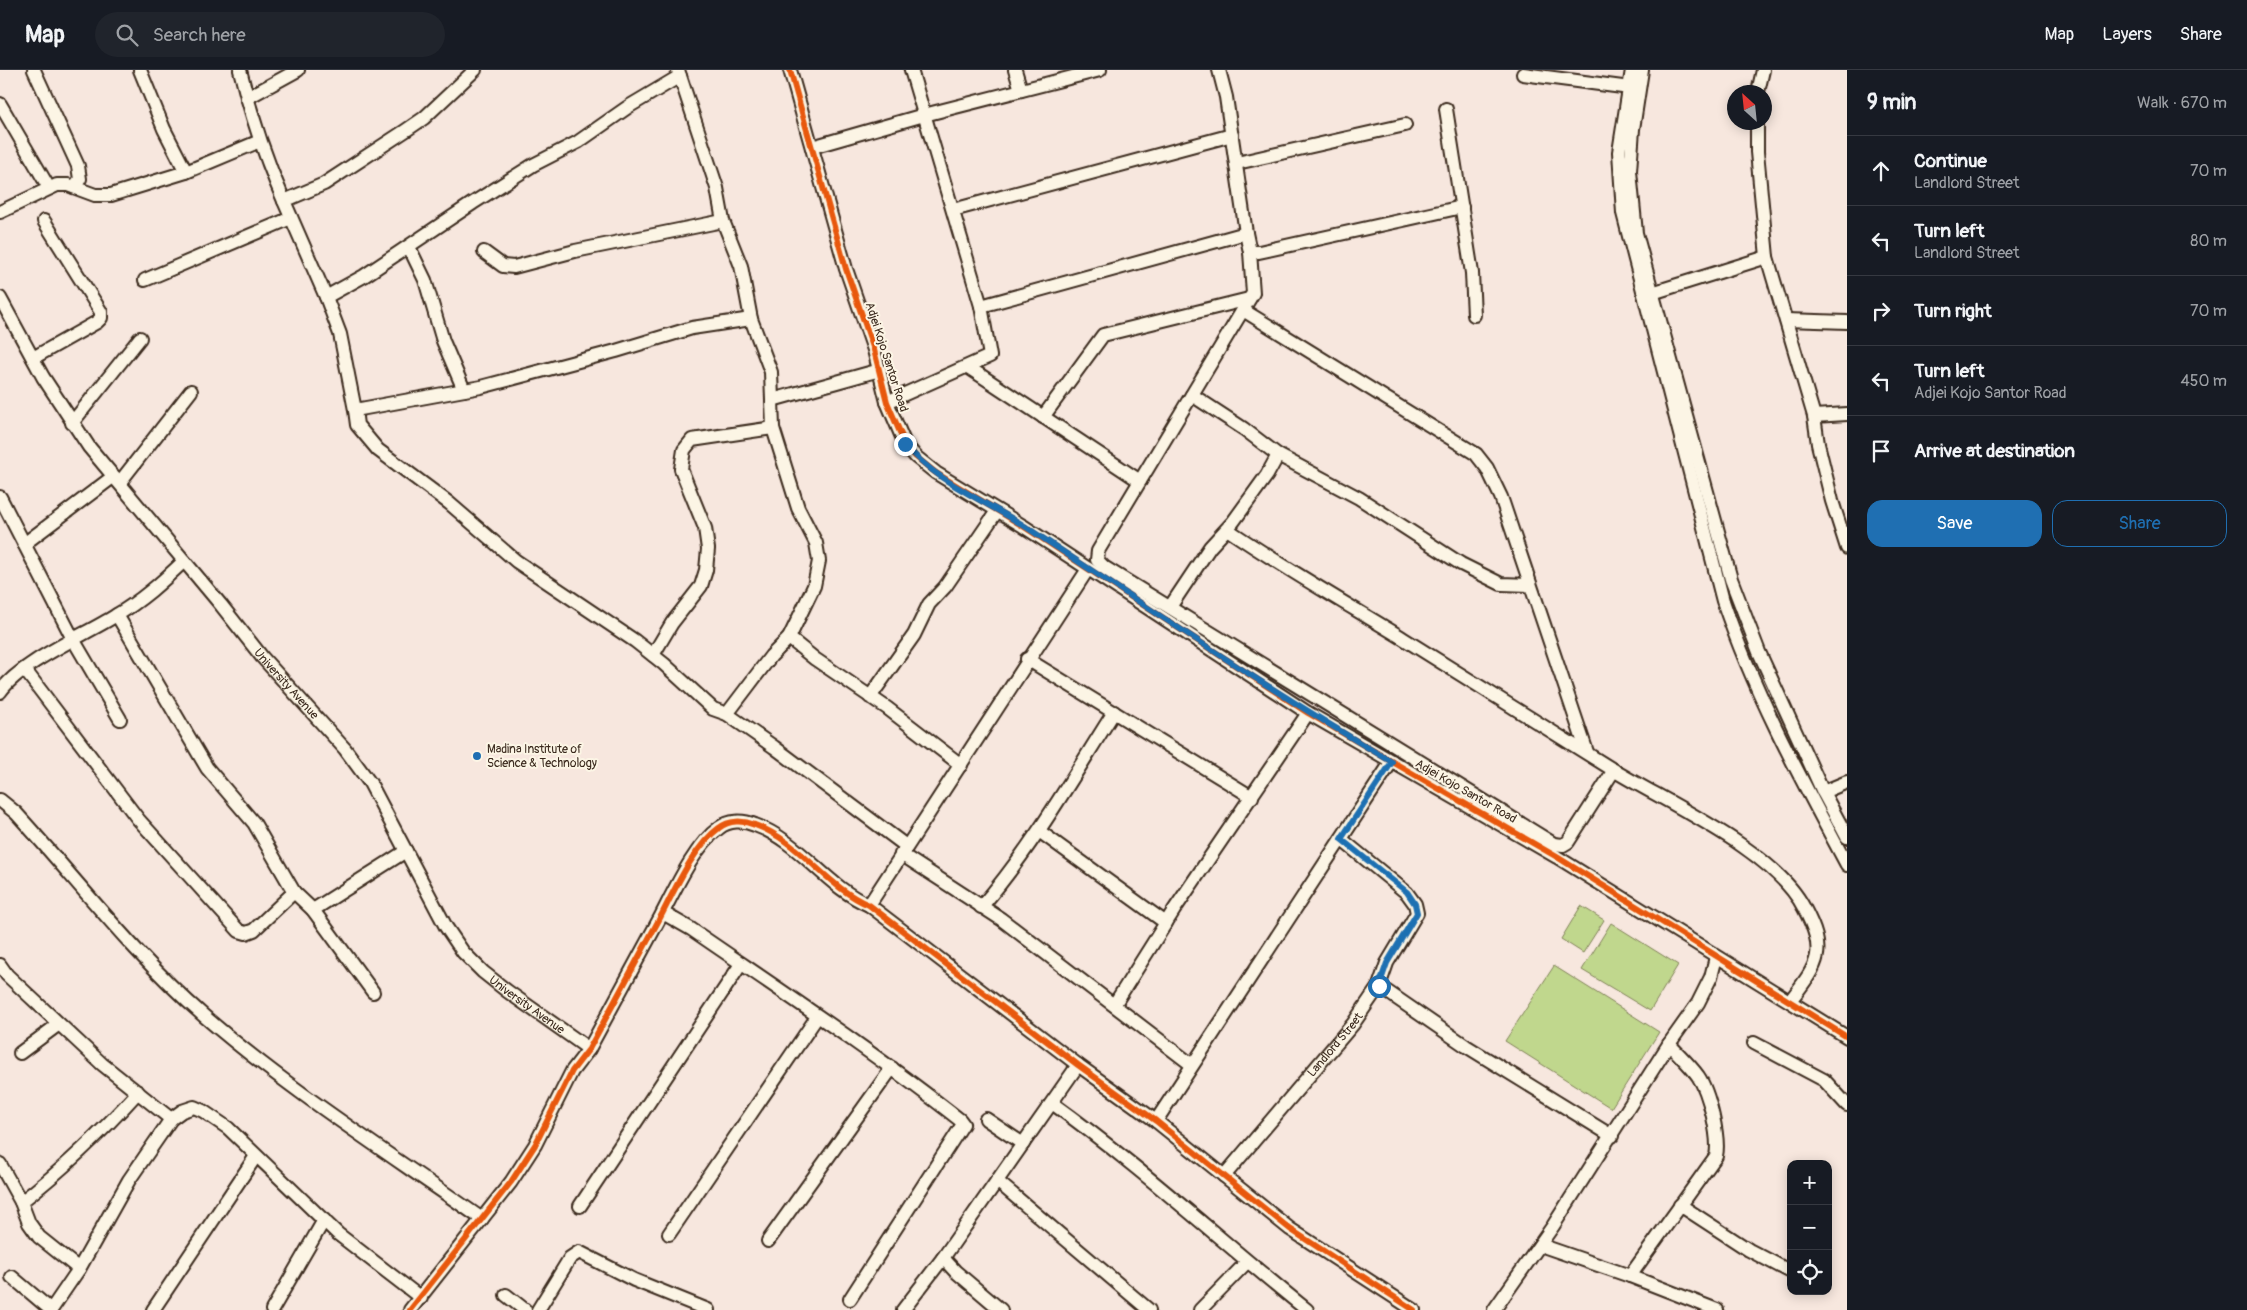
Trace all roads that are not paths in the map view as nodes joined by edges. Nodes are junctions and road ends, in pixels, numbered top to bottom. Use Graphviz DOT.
graph roads {
  1 [pos="34,70"];
  2 [pos="140,70"];
  3 [pos="240,70"];
  4 [pos="298,70"];
  5 [pos="475,70"];
  6 [pos="790,70"];
  7 [pos="910,70"];
  8 [pos="1015,70"];
  9 [pos="1100,70"];
  10 [pos="1218,70"];
  11 [pos="1632,70"];
  12 [pos="1642,70"];
  13 [pos="1763,70"];
  14 [pos="679,73"];
  15 [pos="1523,74"];
  16 [pos="1760,85"];
  17 [pos="1630,88"];
  18 [pos="1020,90"];
  19 [pos="247,98"];
  20 [pos="0,104"];
  21 [pos="1446,109"];
  22 [pos="924,115"];
  23 [pos="1405,126"];
  24 [pos="1757,130"];
  25 [pos="1232,135"];
  26 [pos="260,141"];
  27 [pos="812,147"];
  28 [pos="1236,163"];
  29 [pos="186,172"];
  30 [pos="74,187"];
  31 [pos="49,188"];
  32 [pos="284,201"];
  33 [pos="1462,207"];
  34 [pos="952,210"];
  35 [pos="0,212"];
  36 [pos="291,218"];
  37 [pos="44,221"];
  38 [pos="723,221"];
  39 [pos="1246,233"];
  40 [pos="408,247"];
  41 [pos="484,252"];
  42 [pos="1250,252"];
  43 [pos="1767,257"];
  44 [pos="145,280"];
  45 [pos="1652,293"];
  46 [pos="326,297"];
  47 [pos="0,298"];
  48 [pos="1246,305"];
  49 [pos="981,306"];
  50 [pos="1474,315"];
  51 [pos="751,319"];
  52 [pos="1786,320"];
  53 [pos="1847,322"];
  54 [pos="140,338"];
  55 [pos="33,358"];
  56 [pos="968,367"];
  57 [pos="880,370"];
  58 [pos="464,390"];
  59 [pos="191,391"];
  60 [pos="1192,395"];
  61 [pos="772,400"];
  62 [pos="887,402"];
  63 [pos="355,410"];
  64 [pos="1847,414"];
  65 [pos="1043,416"];
  66 [pos="1814,416"];
  67 [pos="72,423"];
  68 [pos="773,428"];
  69 [pos="1278,455"];
  70 [pos="117,479"];
  71 [pos="1140,481"];
  72 [pos="0,497"];
  73 [pos="998,511"];
  74 [pos="1227,529"];
  75 [pos="24,544"];
  76 [pos="1847,548"];
  77 [pos="184,562"];
  78 [pos="1088,569"];
  79 [pos="1530,585"];
  80 [pos="1170,607"];
  81 [pos="116,616"];
  82 [pos="789,638"];
  83 [pos="73,640"];
  84 [pos="653,656"];
  85 [pos="1027,659"];
  86 [pos="25,670"];
  87 [pos="1,686"];
  88 [pos="870,697"];
  89 [pos="1114,712"];
  90 [pos="1308,713"];
  91 [pos="727,714"];
  92 [pos="120,719"];
  93 [pos="1587,752"];
  94 [pos="1392,762"];
  95 [pos="961,765"];
  96 [pos="1614,770"];
  97 [pos="1847,782"];
  98 [pos="1824,792"];
  99 [pos="1252,797"];
  100 [pos="0,800"];
  101 [pos="1039,831"];
  102 [pos="1847,837"];
  103 [pos="1341,839"];
  104 [pos="904,850"];
  105 [pos="406,851"];
  106 [pos="1847,865"];
  107 [pos="294,892"];
  108 [pos="869,905"];
  109 [pos="981,907"];
  110 [pos="313,910"];
  111 [pos="663,913"];
  112 [pos="1166,923"];
  113 [pos="1716,956"];
  114 [pos="741,964"];
  115 [pos="0,965"];
  116 [pos="1379,986"];
  117 [pos="373,992"];
  118 [pos="1790,1002"];
  119 [pos="1114,1005"];
  120 [pos="817,1017"];
  121 [pos="59,1024"];
  122 [pos="1847,1037"];
  123 [pos="1754,1043"];
  124 [pos="1669,1044"];
  125 [pos="589,1049"];
  126 [pos="20,1053"];
  127 [pos="1078,1065"];
  128 [pos="1192,1065"];
  129 [pos="892,1068"];
  130 [pos="138,1092"];
  131 [pos="1052,1103"];
  132 [pos="1847,1105"];
  133 [pos="171,1119"];
  134 [pos="986,1119"];
  135 [pos="1156,1121"];
  136 [pos="1612,1136"];
  137 [pos="1023,1144"];
  138 [pos="256,1156"];
  139 [pos="0,1165"];
  140 [pos="1224,1176"];
  141 [pos="997,1181"];
  142 [pos="21,1202"];
  143 [pos="1680,1205"];
  144 [pos="580,1206"];
  145 [pos="482,1219"];
  146 [pos="324,1220"];
  147 [pos="669,1234"];
  148 [pos="768,1241"];
  149 [pos="1540,1245"];
  150 [pos="943,1258"];
  151 [pos="1247,1262"];
  152 [pos="79,1269"];
  153 [pos="1787,1270"];
  154 [pos="12,1276"];
  155 [pos="1630,1276"];
  156 [pos="506,1295"];
  157 [pos="421,1298"];
  158 [pos="850,1299"];
  159 [pos="51,1310"];
  160 [pos="153,1310"];
  161 [pos="272,1310"];
  162 [pos="410,1310"];
  163 [pos="525,1310"];
  164 [pos="538,1310"];
  165 [pos="708,1310"];
  166 [pos="903,1310"];
  167 [pos="1000,1310"];
  168 [pos="1149,1310"];
  169 [pos="1200,1310"];
  170 [pos="1307,1310"];
  171 [pos="1414,1310"];
  172 [pos="1494,1310"];
  173 [pos="1717,1310"];
  1 -- 30 [label="street"];
  2 -- 29 [label="street"];
  3 -- 19 [label="street"];
  4 -- 19 [label="street"];
  5 -- 32 [label="street"];
  6 -- 27 [label="street, Adjei Kojo Santor Road"];
  7 -- 22 [label="street"];
  8 -- 18 [label="street"];
  9 -- 18 [label="street"];
  10 -- 25 [label="street"];
  11 -- 17 [label="street"];
  12 -- 45 [label="street"];
  13 -- 16 [label="street"];
  14 -- 38 [label="street"];
  14 -- 40 [label="street"];
  15 -- 17 [label="street"];
  17 -- 106 [label="street"];
  18 -- 22 [label="street"];
  19 -- 26 [label="street"];
  20 -- 31 [label="street"];
  21 -- 33 [label="street"];
  22 -- 27 [label="street"];
  22 -- 34 [label="street"];
  23 -- 28 [label="street"];
  24 -- 43 [label="street"];
  25 -- 28 [label="street"];
  25 -- 34 [label="street"];
  26 -- 29 [label="street"];
  26 -- 32 [label="street"];
  27 -- 57 [label="street, Adjei Kojo Santor Road"];
  28 -- 39 [label="street"];
  29 -- 30 [label="street"];
  30 -- 31 [label="street"];
  31 -- 35 [label="street"];
  32 -- 36 [label="street"];
  33 -- 42 [label="street"];
  33 -- 50 [label="street"];
  34 -- 49 [label="street"];
  36 -- 44 [label="street"];
  36 -- 46 [label="street"];
  37 -- 55 [label="street"];
  38 -- 41 [label="street"];
  38 -- 51 [label="street"];
  39 -- 42 [label="street"];
  39 -- 49 [label="street"];
  40 -- 46 [label="street"];
  40 -- 58 [label="street"];
  42 -- 48 [label="street"];
  43 -- 45 [label="street"];
  43 -- 52 [label="street"];
  45 -- 98 [label="street"];
  46 -- 63 [label="street"];
  47 -- 55 [label="street, University Avenue"];
  48 -- 60 [label="street"];
  48 -- 65 [label="street"];
  48 -- 79 [label="street"];
  49 -- 56 [label="street"];
  51 -- 58 [label="street"];
  51 -- 61 [label="street"];
  52 -- 53 [label="street"];
  52 -- 66 [label="street"];
  54 -- 67 [label="street"];
  55 -- 67 [label="street, University Avenue"];
  56 -- 62 [label="street"];
  56 -- 65 [label="street"];
  57 -- 61 [label="street"];
  57 -- 62 [label="street, Adjei Kojo Santor Road"];
  58 -- 63 [label="street"];
  59 -- 70 [label="street"];
  60 -- 69 [label="street"];
  60 -- 71 [label="street"];
  61 -- 68 [label="street"];
  62 -- 73 [label="street, Adjei Kojo Santor Road"];
  63 -- 84 [label="street"];
  64 -- 66 [label="street"];
  65 -- 71 [label="street"];
  66 -- 76 [label="street"];
  67 -- 70 [label="street, University Avenue"];
  68 -- 82 [label="street"];
  68 -- 84 [label="street"];
  69 -- 74 [label="street"];
  69 -- 79 [label="street"];
  70 -- 75 [label="street"];
  70 -- 77 [label="street, University Avenue"];
  71 -- 80 [label="street"];
  72 -- 75 [label="street"];
  73 -- 78 [label="street, Adjei Kojo Santor Road"];
  73 -- 88 [label="street"];
  74 -- 80 [label="street"];
  74 -- 93 [label="street"];
  75 -- 83 [label="street"];
  77 -- 81 [label="street"];
  77 -- 105 [label="street, University Avenue"];
  78 -- 85 [label="street"];
  78 -- 90 [label="street, Adjei Kojo Santor Road"];
  79 -- 93 [label="street"];
  80 -- 96 [label="street"];
  81 -- 83 [label="street"];
  81 -- 107 [label="street"];
  82 -- 88 [label="street"];
  82 -- 91 [label="street"];
  83 -- 86 [label="street"];
  83 -- 92 [label="street"];
  84 -- 91 [label="street"];
  85 -- 89 [label="street"];
  85 -- 95 [label="street"];
  86 -- 87 [label="street"];
  86 -- 107 [label="street"];
  88 -- 95 [label="street"];
  89 -- 99 [label="street"];
  89 -- 101 [label="street"];
  90 -- 94 [label="street, Adjei Kojo Santor Road"];
  90 -- 99 [label="street"];
  91 -- 104 [label="street"];
  93 -- 96 [label="street"];
  94 -- 103 [label="street"];
  94 -- 113 [label="street, Adjei Kojo Santor Road"];
  95 -- 104 [label="street"];
  96 -- 118 [label="street"];
  97 -- 98 [label="street"];
  98 -- 102 [label="street"];
  99 -- 112 [label="street"];
  100 -- 145 [label="street"];
  101 -- 109 [label="street"];
  101 -- 112 [label="street"];
  103 -- 116 [label="street, Landlord Street"];
  103 -- 128 [label="street"];
  104 -- 108 [label="street"];
  104 -- 109 [label="street"];
  105 -- 110 [label="street"];
  105 -- 125 [label="street, University Avenue"];
  107 -- 110 [label="street"];
  108 -- 111 [label="street"];
  108 -- 127 [label="street"];
  109 -- 119 [label="street"];
  110 -- 117 [label="street"];
  111 -- 114 [label="street"];
  111 -- 125 [label="street"];
  112 -- 119 [label="street"];
  113 -- 118 [label="street, Adjei Kojo Santor Road"];
  113 -- 124 [label="street"];
  114 -- 120 [label="street"];
  114 -- 144 [label="street"];
  115 -- 121 [label="street"];
  116 -- 136 [label="street"];
  116 -- 140 [label="street, Landlord Street"];
  118 -- 122 [label="street, Adjei Kojo Santor Road"];
  119 -- 128 [label="street"];
  120 -- 129 [label="street"];
  120 -- 147 [label="street"];
  121 -- 126 [label="street"];
  121 -- 130 [label="street"];
  123 -- 132 [label="street"];
  124 -- 136 [label="street"];
  124 -- 143 [label="street"];
  125 -- 145 [label="street"];
  127 -- 131 [label="street"];
  127 -- 135 [label="street"];
  128 -- 135 [label="street"];
  129 -- 148 [label="street"];
  129 -- 158 [label="street"];
  130 -- 133 [label="street"];
  130 -- 142 [label="street"];
  131 -- 137 [label="street"];
  131 -- 151 [label="street"];
  133 -- 138 [label="street"];
  133 -- 152 [label="street"];
  134 -- 137 [label="street"];
  135 -- 140 [label="street"];
  136 -- 149 [label="street"];
  137 -- 141 [label="street"];
  138 -- 146 [label="street"];
  138 -- 160 [label="street"];
  139 -- 142 [label="street"];
  140 -- 171 [label="street"];
  141 -- 150 [label="street"];
  141 -- 168 [label="street"];
  142 -- 152 [label="street"];
  143 -- 153 [label="street"];
  143 -- 155 [label="street"];
  145 -- 157 [label="street"];
  146 -- 157 [label="street"];
  146 -- 161 [label="street"];
  149 -- 155 [label="street"];
  149 -- 172 [label="street"];
  150 -- 166 [label="street"];
  150 -- 167 [label="street"];
  151 -- 169 [label="street"];
  151 -- 170 [label="street"];
  152 -- 159 [label="street"];
  154 -- 159 [label="street"];
  155 -- 173 [label="street"];
  156 -- 163 [label="street"];
  157 -- 162 [label="street"];
  164 -- 165 [label="street"];
}
